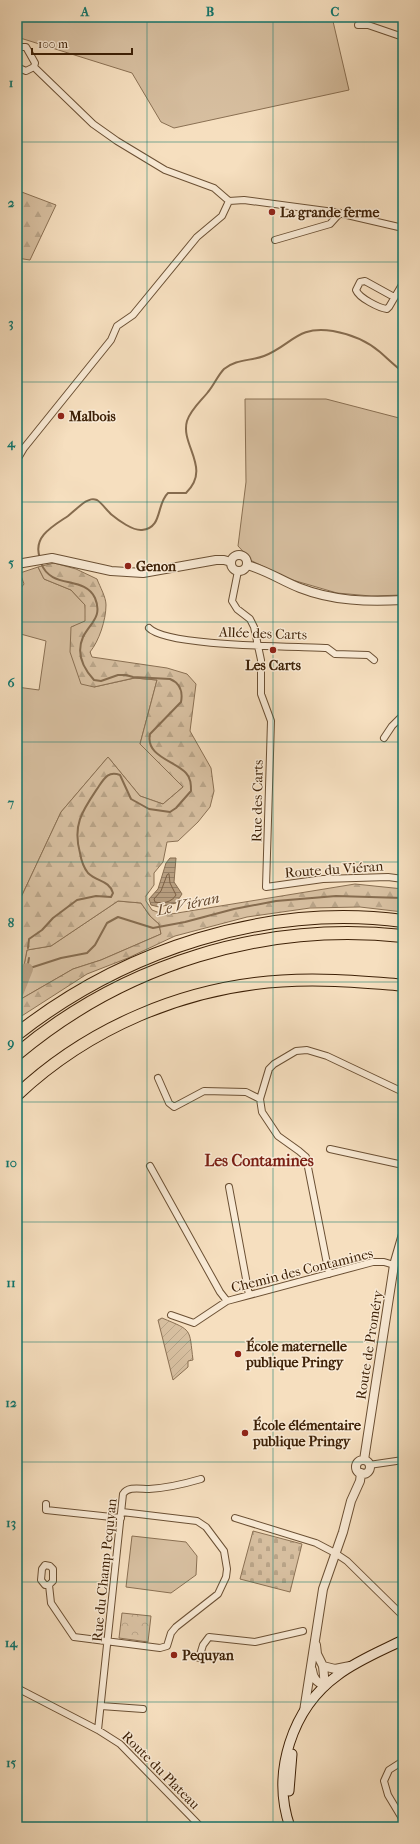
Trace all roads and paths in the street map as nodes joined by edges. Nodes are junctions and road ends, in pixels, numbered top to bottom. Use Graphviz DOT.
graph roads {
  1 [pos="358,25"];
  2 [pos="403,37"];
  3 [pos="17,47"];
  4 [pos="17,62"];
  5 [pos="34,67"];
  6 [pos="230,201"];
  7 [pos="340,213"];
  8 [pos="403,228"];
  9 [pos="275,240"];
  10 [pos="403,283"];
  11 [pos="394,297"];
  12 [pos="17,460"];
  13 [pos="231,562"];
  14 [pos="17,564"];
  15 [pos="247,565"];
  16 [pos="238,571"];
  17 [pos="403,600"];
  18 [pos="149,628"];
  19 [pos="258,645"];
  20 [pos="374,660"];
  21 [pos="403,716"];
  22 [pos="384,738"];
  23 [pos="403,878"];
  24 [pos="266,887"];
  25 [pos="403,921"];
  26 [pos="403,936"];
  27 [pos="403,980"];
  28 [pos="403,985"];
  29 [pos="17,1034"];
  30 [pos="17,1054"];
  31 [pos="158,1078"];
  32 [pos="17,1088"];
  33 [pos="403,1092"];
  34 [pos="17,1095"];
  35 [pos="260,1100"];
  36 [pos="330,1149"];
  37 [pos="403,1165"];
  38 [pos="150,1166"];
  39 [pos="229,1187"];
  40 [pos="403,1234"];
  41 [pos="394,1265"];
  42 [pos="329,1274"];
  43 [pos="249,1295"];
  44 [pos="227,1301"];
  45 [pos="171,1315"];
  46 [pos="403,1460"];
  47 [pos="367,1463"];
  48 [pos="201,1479"];
  49 [pos="46,1504"];
  50 [pos="122,1515"];
  51 [pos="235,1518"];
  52 [pos="335,1553"];
  53 [pos="49,1585"];
  54 [pos="403,1616"];
  55 [pos="317,1620"];
  56 [pos="303,1631"];
  57 [pos="403,1640"];
  58 [pos="109,1641"];
  59 [pos="199,1658"];
  60 [pos="311,1665"];
  61 [pos="352,1665"];
  62 [pos="323,1666"];
  63 [pos="325,1686"];
  64 [pos="17,1688"];
  65 [pos="100,1706"];
  66 [pos="143,1708"];
  67 [pos="302,1716"];
  68 [pos="98,1730"];
  69 [pos="403,1761"];
  70 [pos="403,1820"];
  71 [pos="201,1827"];
  72 [pos="290,1827"];
  73 [pos="295,1827"];
  1 -- 2 [label="street"];
  3 -- 5 [label="street"];
  4 -- 5 [label="street"];
  5 -- 6 [label="street"];
  6 -- 7 [label="street"];
  6 -- 12 [label="street"];
  7 -- 8 [label="street"];
  7 -- 9 [label="street"];
  10 -- 11 [label="street"];
  11 -- 11 [label="street"];
  13 -- 14 [label="street"];
  13 -- 15 [label="street"];
  13 -- 16 [label="street"];
  15 -- 16 [label="street"];
  15 -- 17 [label="street"];
  16 -- 19 [label="street, Rue des Carts"];
  18 -- 19 [label="street, Allée des Carts"];
  19 -- 20 [label="street, Allée des Carts"];
  19 -- 24 [label="street, Rue des Carts"];
  21 -- 22 [label="street"];
  23 -- 24 [label="street, Route du Viéran"];
  25 -- 29 [label="highway"];
  26 -- 30 [label="highway"];
  27 -- 32 [label="highway"];
  28 -- 34 [label="highway"];
  31 -- 35 [label="street"];
  33 -- 35 [label="street"];
  35 -- 42 [label="street"];
  36 -- 37 [label="street"];
  38 -- 44 [label="street, Chemin des Contamines"];
  39 -- 43 [label="street"];
  40 -- 41 [label="street, Route de Proméry"];
  41 -- 42 [label="street, Chemin des Contamines"];
  41 -- 47 [label="street, Route de Proméry"];
  42 -- 43 [label="street, Chemin des Contamines"];
  43 -- 44 [label="street, Chemin des Contamines"];
  44 -- 45 [label="street"];
  46 -- 47 [label="street"];
  47 -- 52 [label="street"];
  48 -- 50 [label="street, Rue du Champ Pequyan"];
  49 -- 50 [label="street"];
  50 -- 58 [label="street, Rue du Champ Pequyan"];
  50 -- 58 [label="street"];
  51 -- 52 [label="street"];
  52 -- 54 [label="street"];
  52 -- 55 [label="street"];
  53 -- 58 [label="street"];
  55 -- 60 [label="street"];
  55 -- 62 [label="street"];
  56 -- 59 [label="street"];
  57 -- 61 [label="main road"];
  58 -- 65 [label="street, Rue du Champ Pequyan"];
  60 -- 63 [label="street"];
  60 -- 67 [label="street"];
  61 -- 62 [label="street"];
  61 -- 63 [label="main road"];
  62 -- 63 [label="street"];
  63 -- 67 [label="main road"];
  64 -- 68 [label="street, Route du Plateau"];
  65 -- 66 [label="street"];
  65 -- 68 [label="street, Rue du Champ Pequyan"];
  67 -- 72 [label="main road"];
  67 -- 73 [label="main road"];
  68 -- 71 [label="street, Route du Plateau"];
  69 -- 70 [label="street"];
}
